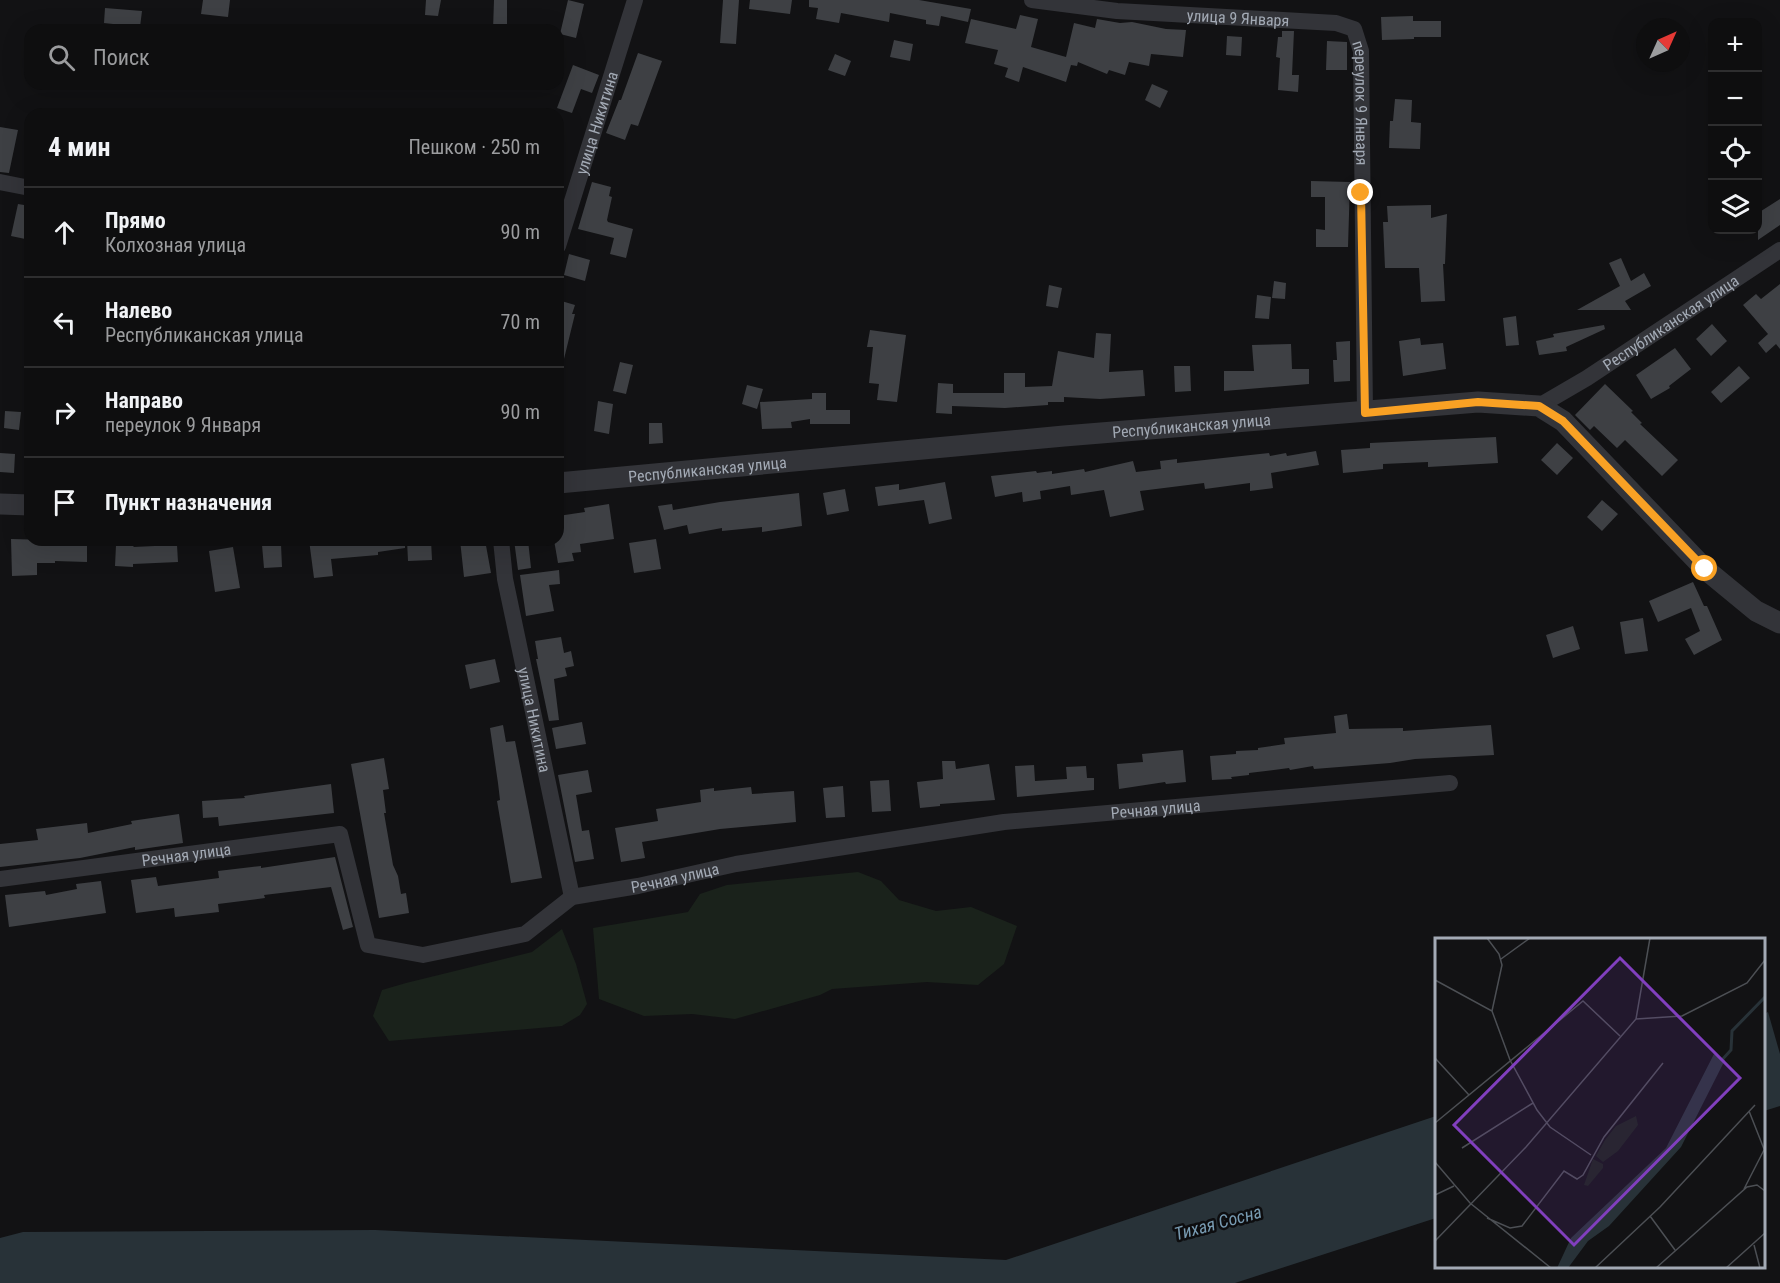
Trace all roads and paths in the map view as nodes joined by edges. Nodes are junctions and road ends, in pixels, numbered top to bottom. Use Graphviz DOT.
graph roads {
  1 [pos="635,0"];
  2 [pos="1032,0"];
  3 [pos="1336,23"];
  4 [pos="0,182"];
  5 [pos="24,187"];
  6 [pos="564,227"];
  7 [pos="1780,250"];
  8 [pos="1539,406"];
  9 [pos="1365,413"];
  10 [pos="564,482"];
  11 [pos="0,504"];
  12 [pos="24,505"];
  13 [pos="502,546"];
  14 [pos="1780,623"];
  15 [pos="1450,783"];
  16 [pos="0,879"];
  17 [pos="572,897"];
  1 -- 6 [label="street, улица Никитина"];
  2 -- 3 [label="street, улица 9 Января"];
  3 -- 9 [label="street, переулок 9 Января"];
  4 -- 5 [label="street"];
  7 -- 8 [label="street, Республиканская улица"];
  8 -- 9 [label="street, Республиканская улица"];
  8 -- 14 [label="street"];
  9 -- 10 [label="street, Республиканская улица"];
  11 -- 12 [label="street"];
  13 -- 17 [label="street, улица Никитина"];
  15 -- 17 [label="street, Речная улица"];
  16 -- 17 [label="street, Речная улица"];
}
